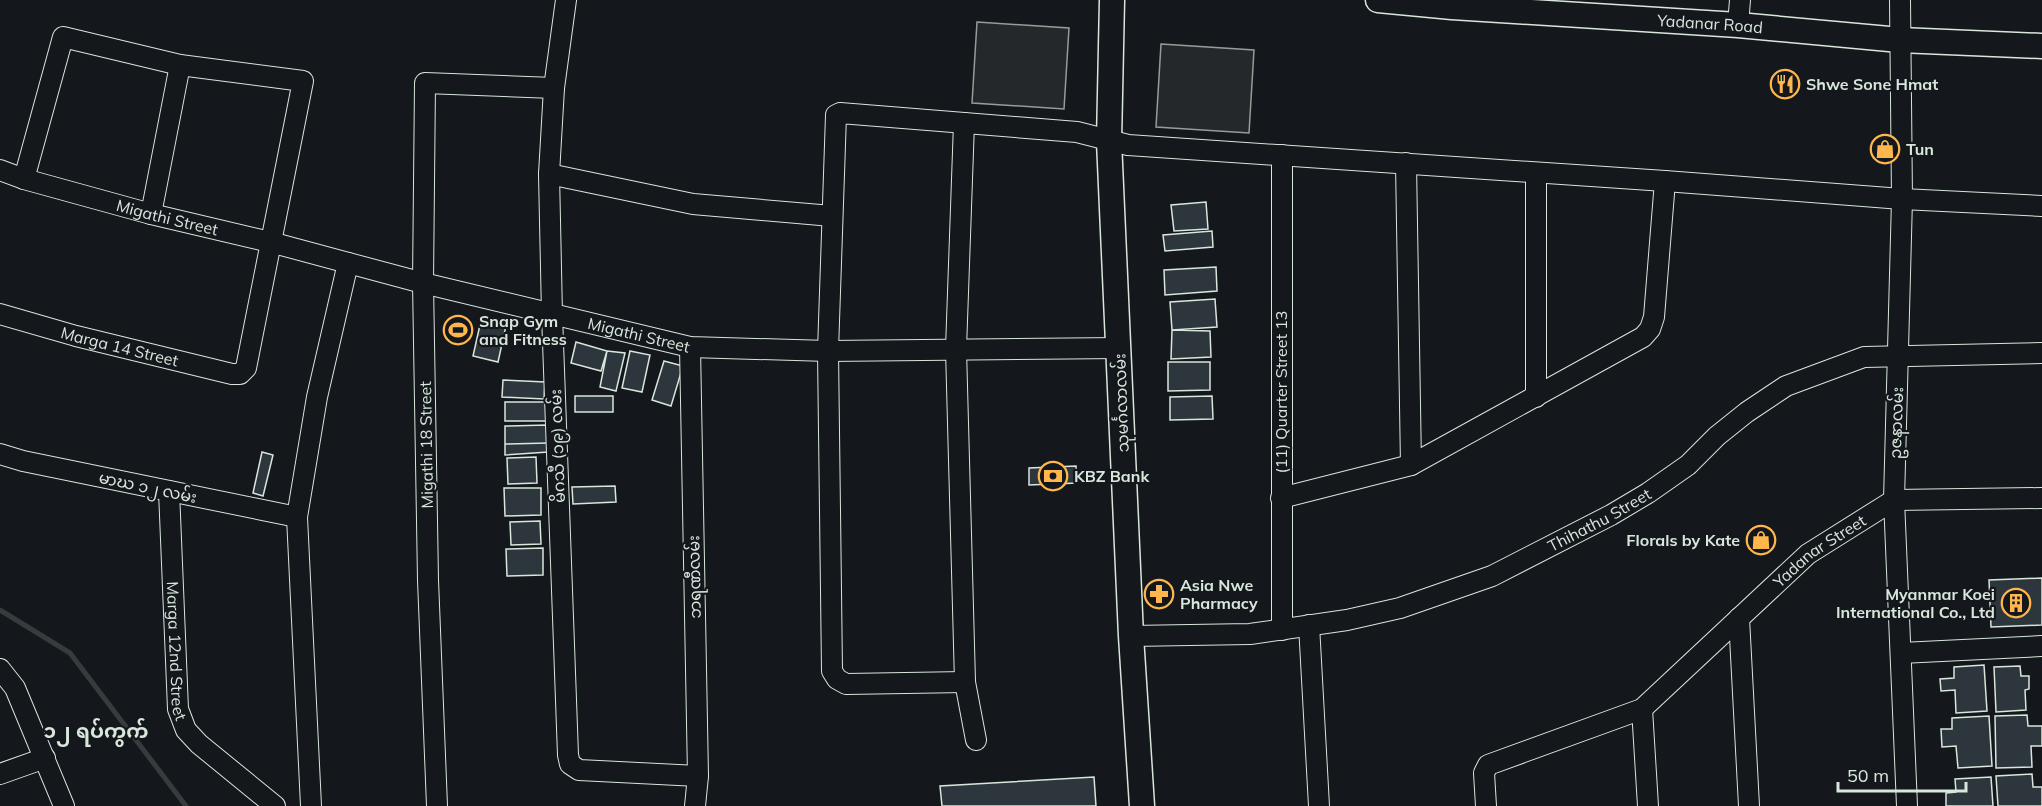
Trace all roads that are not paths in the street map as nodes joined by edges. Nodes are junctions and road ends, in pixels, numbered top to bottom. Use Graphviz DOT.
graph roads {
  1 [pos="566,0"];
  2 [pos="1112,0"];
  3 [pos="1378,0"];
  4 [pos="1740,0"];
  5 [pos="1900,0"];
  6 [pos="1452,3"];
  7 [pos="1738,25"];
  8 [pos="1900,40"];
  9 [pos="2042,46"];
  10 [pos="180,65"];
  11 [pos="554,88"];
  12 [pos="964,123"];
  13 [pos="1110,141"];
  14 [pos="1282,155"];
  15 [pos="1406,163"];
  16 [pos="0,170"];
  17 [pos="1536,173"];
  18 [pos="549,174"];
  19 [pos="24,179"];
  20 [pos="1665,181"];
  21 [pos="1902,199"];
  22 [pos="2042,206"];
  23 [pos="151,214"];
  24 [pos="832,216"];
  25 [pos="270,242"];
  26 [pos="348,263"];
  27 [pos="423,283"];
  28 [pos="0,314"];
  29 [pos="552,315"];
  30 [pos="690,347"];
  31 [pos="1119,348"];
  32 [pos="956,349"];
  33 [pos="828,351"];
  34 [pos="2042,353"];
  35 [pos="1898,356"];
  36 [pos="1536,397"];
  37 [pos="0,454"];
  38 [pos="1411,465"];
  39 [pos="170,491"];
  40 [pos="1281,498"];
  41 [pos="2042,498"];
  42 [pos="1894,500"];
  43 [pos="297,517"];
  44 [pos="1739,618"];
  45 [pos="1309,625"];
  46 [pos="1282,630"];
  47 [pos="1131,636"];
  48 [pos="2042,645"];
  49 [pos="1901,652"];
  50 [pos="0,669"];
  51 [pos="964,682"];
  52 [pos="1642,709"];
  53 [pos="976,740"];
  54 [pos="45,758"];
  55 [pos="0,774"];
  56 [pos="698,776"];
  57 [pos="64,806"];
  58 [pos="275,806"];
  59 [pos="311,806"];
  60 [pos="438,806"];
  61 [pos="695,806"];
  62 [pos="1142,806"];
  63 [pos="1319,806"];
  64 [pos="1486,806"];
  65 [pos="1648,806"];
  66 [pos="1749,806"];
  67 [pos="1907,806"];
  1 -- 11 [label="street, မိဂသီ (၁၉) လမ်း"];
  2 -- 13 [label="main road, သုမင်္ဂလာလမ်း"];
  3 -- 6 [label="main road, Yadanar Road"];
  4 -- 7 [label="street"];
  5 -- 8 [label="street, ဥဇနာလမ်း"];
  6 -- 7 [label="main road, Yadanar Road"];
  7 -- 8 [label="main road, Yadanar Road"];
  8 -- 9 [label="main road, Yadanar Road"];
  8 -- 21 [label="street, ဥဇနာလမ်း"];
  10 -- 19 [label="street"];
  10 -- 23 [label="street"];
  10 -- 25 [label="street"];
  11 -- 18 [label="street, မိဂသီ (၁၉) လမ်း"];
  11 -- 27 [label="street, Migathi 18 Street"];
  12 -- 13 [label="street"];
  12 -- 24 [label="street"];
  12 -- 32 [label="street"];
  13 -- 14 [label="street"];
  13 -- 31 [label="main road, သုမင်္ဂလာလမ်း"];
  14 -- 15 [label="street"];
  14 -- 40 [label="street, (11) Quarter Street 13"];
  15 -- 17 [label="street"];
  15 -- 38 [label="street"];
  16 -- 19 [label="street, Migathi Street"];
  17 -- 20 [label="street"];
  17 -- 36 [label="street"];
  18 -- 24 [label="street"];
  18 -- 29 [label="street, မိဂသီ (၁၉) လမ်း"];
  19 -- 23 [label="street, Migathi Street"];
  20 -- 21 [label="street"];
  20 -- 36 [label="street"];
  21 -- 22 [label="street"];
  21 -- 35 [label="street, ဥဇနာလမ်း"];
  23 -- 25 [label="street, Migathi Street"];
  24 -- 33 [label="street"];
  25 -- 26 [label="street, Migathi Street"];
  25 -- 28 [label="street, Marga 14 Street"];
  26 -- 27 [label="street, Migathi Street"];
  26 -- 43 [label="street"];
  27 -- 29 [label="street, Migathi Street"];
  27 -- 60 [label="street, Migathi 18 Street"];
  29 -- 30 [label="street, Migathi Street"];
  29 -- 56 [label="street, မိဂသီ (၁၉) လမ်း"];
  30 -- 33 [label="street, Migathi Street"];
  30 -- 56 [label="street, ဘရဏီလမ်း"];
  31 -- 32 [label="street, Migathi Street"];
  31 -- 47 [label="main road, သုမင်္ဂလာလမ်း"];
  32 -- 33 [label="street, Migathi Street"];
  32 -- 51 [label="street"];
  33 -- 51 [label="street"];
  34 -- 35 [label="street, Thihathu Street"];
  35 -- 42 [label="street, ဥဇနာလမ်း"];
  35 -- 45 [label="street, Thihathu Street"];
  36 -- 38 [label="street"];
  37 -- 39 [label="street, မာဃ ၁၂ လမ်း"];
  38 -- 40 [label="street"];
  39 -- 43 [label="street, မာဃ ၁၂ လမ်း"];
  39 -- 58 [label="street, Marga 12nd Street"];
  40 -- 46 [label="street, (11) Quarter Street 13"];
  41 -- 42 [label="street"];
  42 -- 44 [label="street, Yadanar Street"];
  42 -- 49 [label="street, ဥဇနာလမ်း"];
  43 -- 59 [label="street"];
  44 -- 52 [label="street, Yadanar Street"];
  44 -- 66 [label="street"];
  45 -- 46 [label="street, Thihathu Street"];
  45 -- 63 [label="street"];
  46 -- 47 [label="street, Thihathu Street"];
  47 -- 62 [label="main road, သုမင်္ဂလာလမ်း"];
  48 -- 49 [label="street"];
  49 -- 67 [label="street, ဥဇနာလမ်း"];
  50 -- 54 [label="street"];
  51 -- 53 [label="street"];
  52 -- 64 [label="street"];
  52 -- 65 [label="street"];
  54 -- 55 [label="street"];
  54 -- 57 [label="street"];
  56 -- 61 [label="street, ဘရဏီလမ်း"];
}
